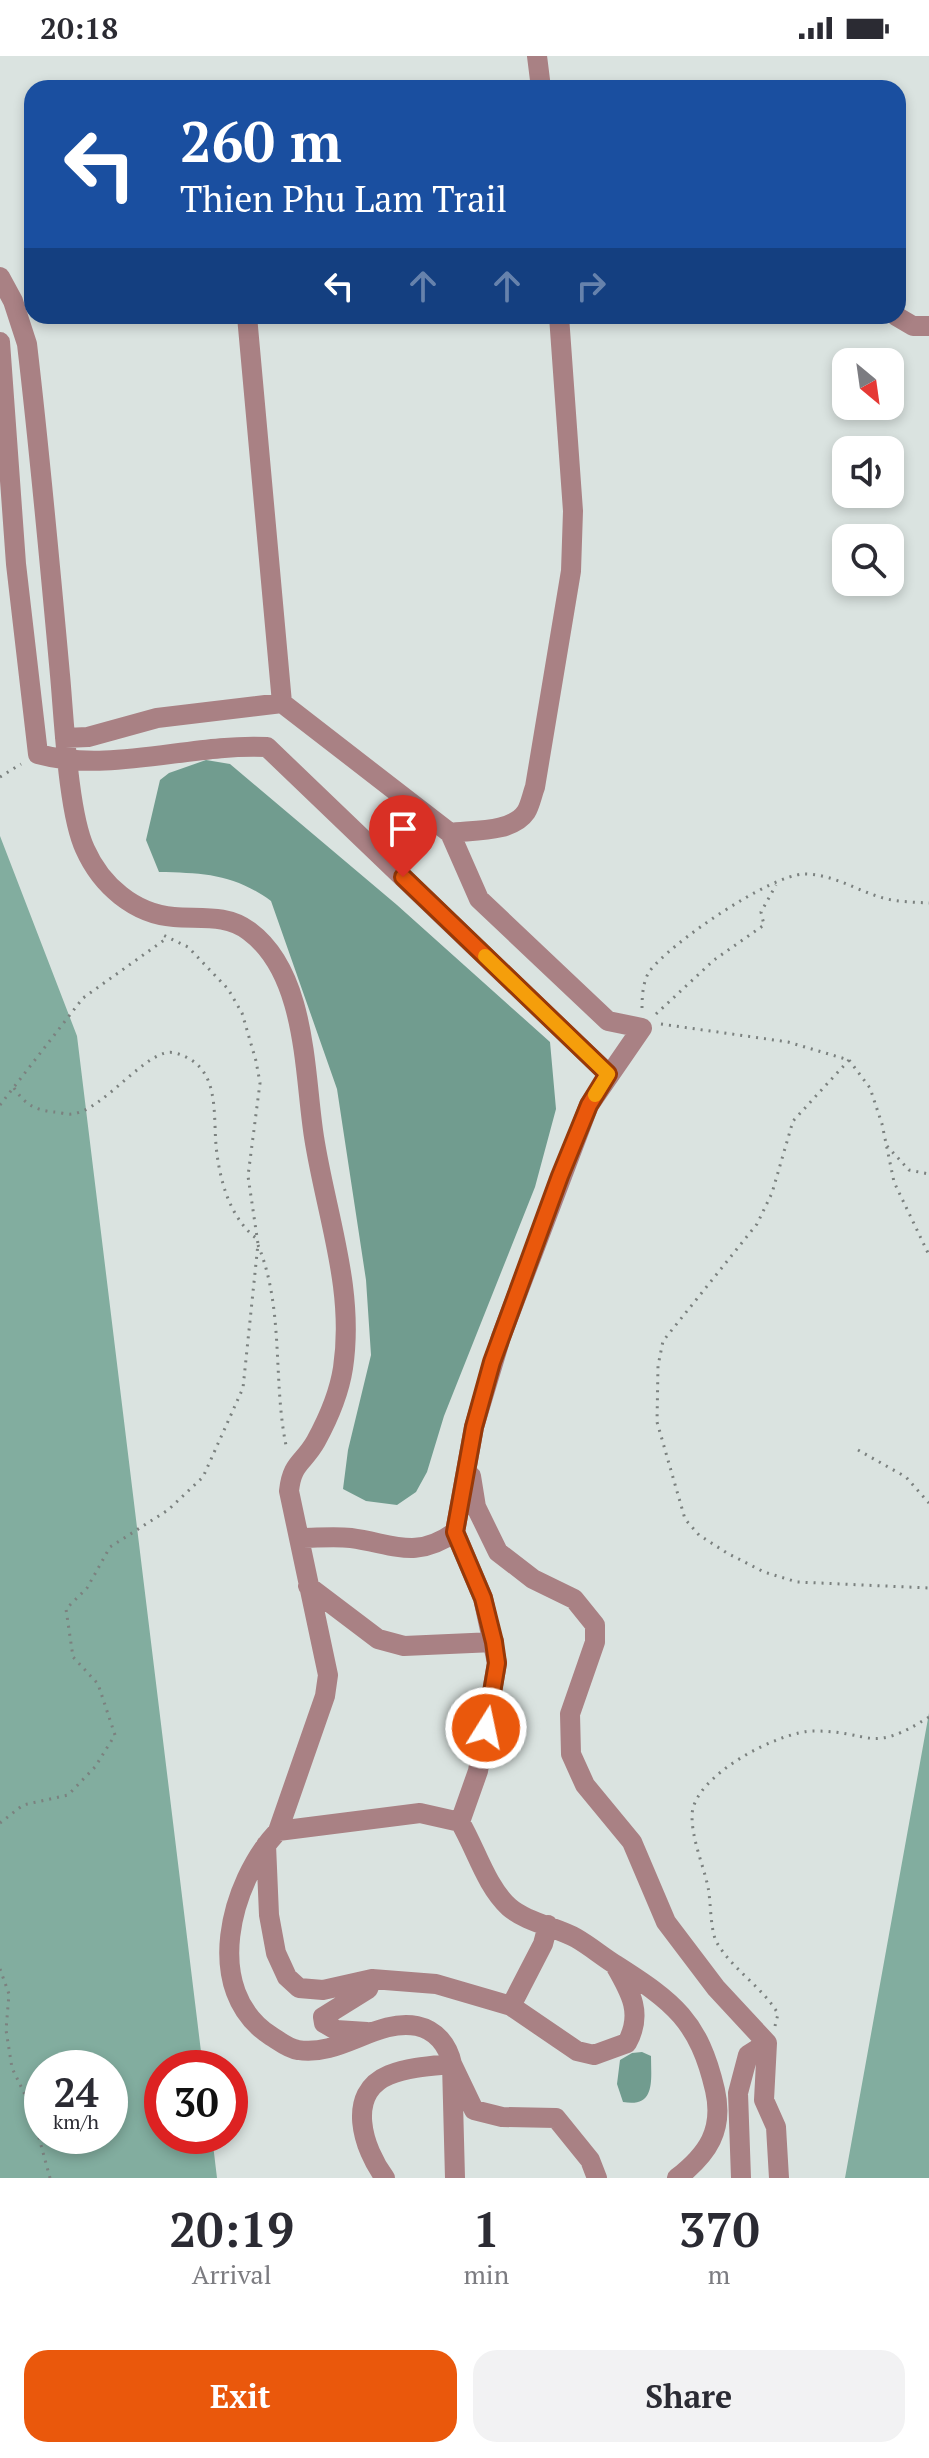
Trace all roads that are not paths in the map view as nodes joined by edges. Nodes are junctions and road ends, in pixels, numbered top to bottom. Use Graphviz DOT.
graph roads {
  1 [pos="537,56"];
  2 [pos="540,80"];
  3 [pos="0,277"];
  4 [pos="906,322"];
  5 [pos="248,324"];
  6 [pos="560,324"];
  7 [pos="929,326"];
  8 [pos="0,342"];
  9 [pos="282,703"];
  10 [pos="65,738"];
  11 [pos="69,762"];
  12 [pos="450,833"];
  13 [pos="608,1074"];
  14 [pos="468,1458"];
  15 [pos="455,1532"];
  16 [pos="300,1538"];
  17 [pos="308,1586"];
  18 [pos="494,1642"];
  19 [pos="460,1822"];
  20 [pos="272,1838"];
  21 [pos="548,1925"];
  22 [pos="614,1964"];
  23 [pos="372,1979"];
  24 [pos="511,2006"];
  25 [pos="375,2033"];
  26 [pos="767,2043"];
  27 [pos="452,2064"];
  28 [pos="385,2178"];
  29 [pos="455,2178"];
  30 [pos="597,2178"];
  31 [pos="677,2178"];
  32 [pos="741,2178"];
  33 [pos="779,2178"];
  1 -- 2 [label="street"];
  3 -- 10 [label="street"];
  4 -- 7 [label="street"];
  5 -- 9 [label="street"];
  6 -- 12 [label="street"];
  8 -- 11 [label="street"];
  9 -- 10 [label="street"];
  9 -- 12 [label="street"];
  10 -- 11 [label="street"];
  11 -- 13 [label="street"];
  11 -- 16 [label="street"];
  12 -- 13 [label="street"];
  13 -- 14 [label="street"];
  14 -- 15 [label="street"];
  14 -- 26 [label="street"];
  15 -- 16 [label="street"];
  15 -- 18 [label="street"];
  16 -- 17 [label="street"];
  17 -- 18 [label="street"];
  17 -- 20 [label="street"];
  18 -- 19 [label="street"];
  19 -- 20 [label="street"];
  19 -- 21 [label="street"];
  20 -- 23 [label="street"];
  20 -- 25 [label="street"];
  21 -- 22 [label="street"];
  21 -- 24 [label="street"];
  22 -- 24 [label="street"];
  22 -- 31 [label="street"];
  23 -- 24 [label="street"];
  23 -- 25 [label="street"];
  25 -- 27 [label="street"];
  26 -- 32 [label="street"];
  26 -- 33 [label="street"];
  27 -- 28 [label="street"];
  27 -- 29 [label="street"];
  27 -- 30 [label="street"];
}
